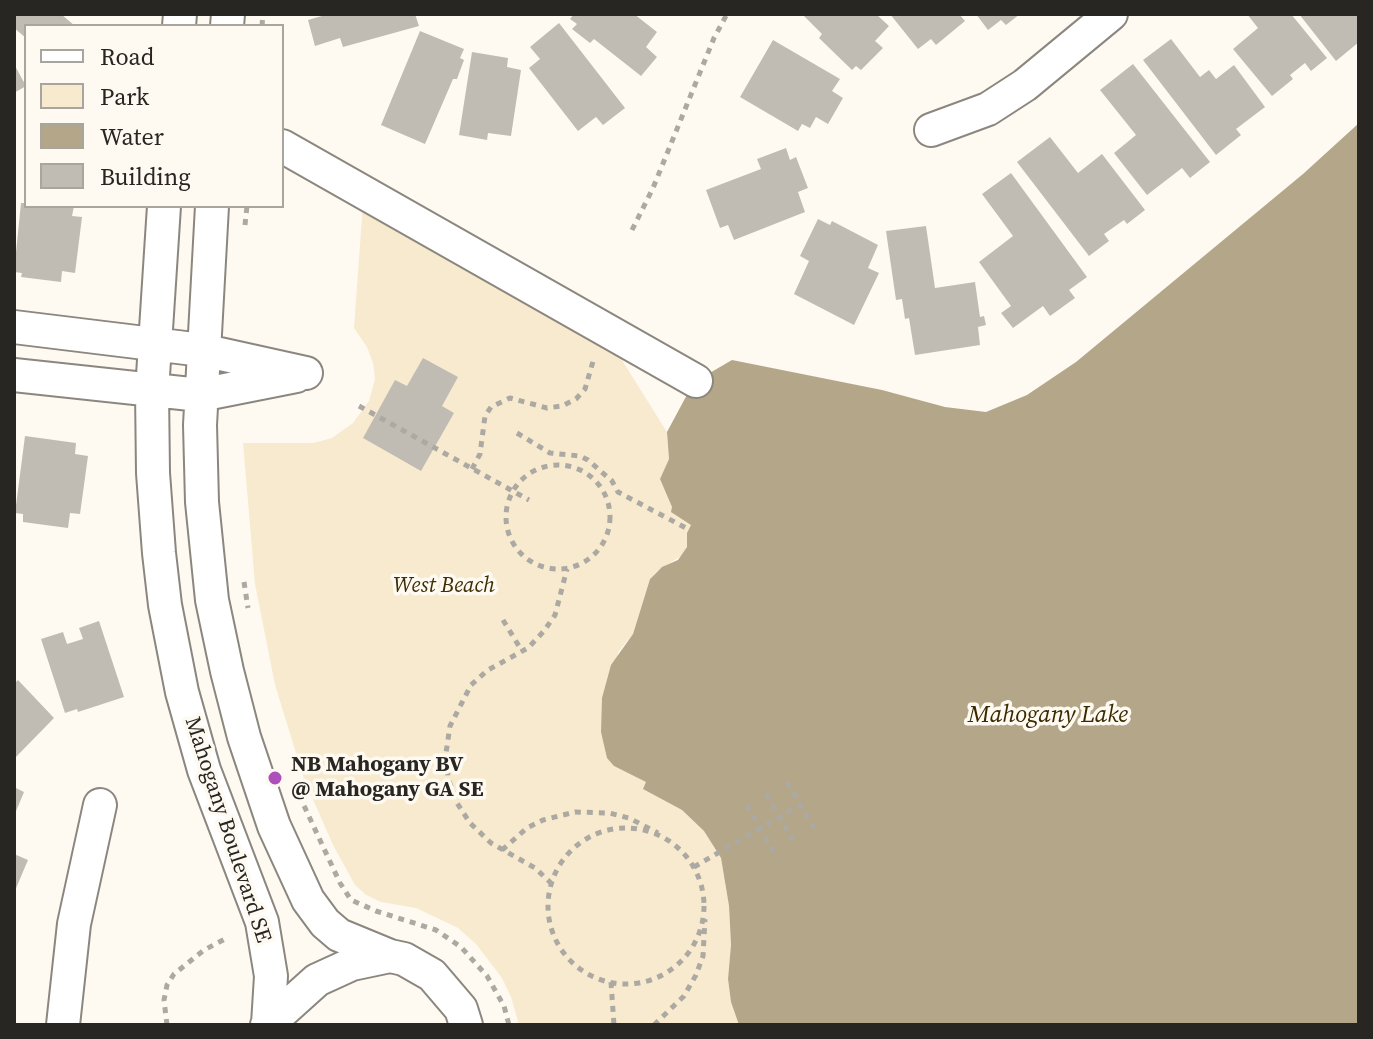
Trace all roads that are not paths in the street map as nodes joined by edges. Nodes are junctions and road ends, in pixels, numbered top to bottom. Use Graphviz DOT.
graph roads {
  1 [pos="1111,14"];
  2 [pos="931,130"];
  3 [pos="284,147"];
  4 [pos="164,208"];
  5 [pos="212,208"];
  6 [pos="14,327"];
  7 [pos="154,344"];
  8 [pos="202,350"];
  9 [pos="14,375"];
  10 [pos="696,381"];
  11 [pos="152,391"];
  12 [pos="200,395"];
  13 [pos="100,805"];
  14 [pos="390,956"];
  15 [pos="267,1024"];
  16 [pos="63,1025"];
  17 [pos="466,1025"];
  1 -- 2 [label="street"];
  3 -- 10 [label="street"];
  4 -- 7 [label="street, Mahogany Boulevard SE"];
  5 -- 8 [label="street, Mahogany Boulevard SE"];
  6 -- 7 [label="street"];
  7 -- 8 [label="street"];
  7 -- 11 [label="street, Mahogany Boulevard SE"];
  8 -- 12 [label="street, Mahogany Boulevard SE"];
  8 -- 12 [label="street"];
  9 -- 11 [label="street"];
  11 -- 12 [label="street"];
  11 -- 15 [label="street, Mahogany Boulevard SE"];
  12 -- 14 [label="street, Mahogany Boulevard SE"];
  13 -- 16 [label="street"];
  14 -- 15 [label="street"];
  14 -- 17 [label="street, Mahogany Boulevard SE"];
}
